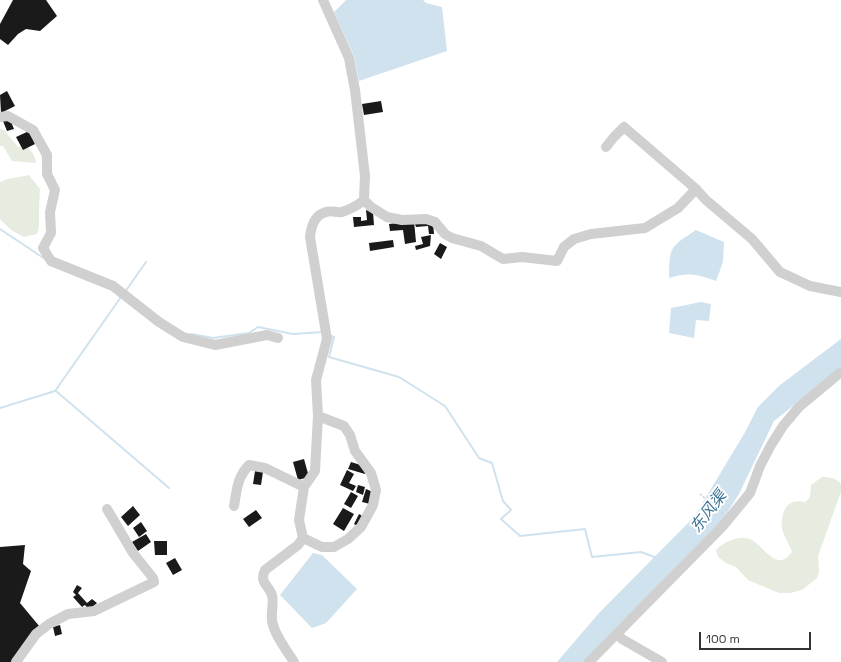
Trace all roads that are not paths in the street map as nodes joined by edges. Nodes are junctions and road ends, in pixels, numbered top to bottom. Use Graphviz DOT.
graph roads {
  1 [pos="324,0"];
  2 [pos="0,117"];
  3 [pos="606,147"];
  4 [pos="696,189"];
  5 [pos="364,200"];
  6 [pos="841,292"];
  7 [pos="278,338"];
  8 [pos="841,372"];
  9 [pos="318,416"];
  10 [pos="304,487"];
  11 [pos="234,506"];
  12 [pos="107,509"];
  13 [pos="303,538"];
  14 [pos="618,634"];
  15 [pos="16,662"];
  16 [pos="294,662"];
  17 [pos="589,662"];
  18 [pos="662,662"];
  1 -- 5 [label="street"];
  2 -- 7 [label="street"];
  3 -- 4 [label="street"];
  4 -- 5 [label="street"];
  4 -- 6 [label="street"];
  5 -- 9 [label="street"];
  8 -- 14 [label="street"];
  9 -- 10 [label="street"];
  9 -- 13 [label="street"];
  10 -- 11 [label="street"];
  10 -- 13 [label="street"];
  12 -- 15 [label="street"];
  13 -- 16 [label="street"];
  14 -- 17 [label="street"];
  14 -- 18 [label="street"];
}
